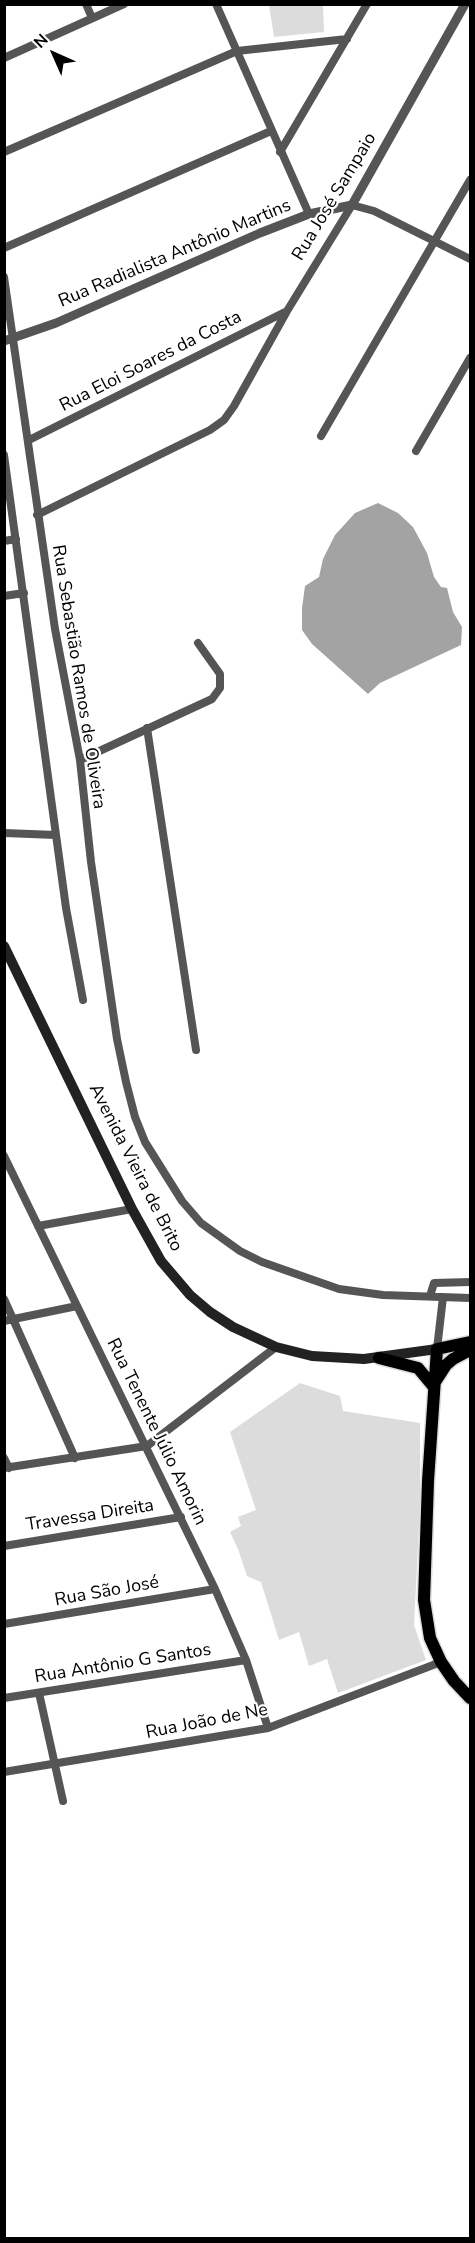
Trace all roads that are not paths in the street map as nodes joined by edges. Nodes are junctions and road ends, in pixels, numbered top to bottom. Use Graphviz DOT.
graph roads {
  1 [pos="86,4"];
  2 [pos="124,4"];
  3 [pos="216,4"];
  4 [pos="368,4"];
  5 [pos="465,4"];
  6 [pos="92,18"];
  7 [pos="347,39"];
  8 [pos="237,51"];
  9 [pos="4,58"];
  10 [pos="271,131"];
  11 [pos="4,152"];
  12 [pos="280,152"];
  13 [pos="471,180"];
  14 [pos="352,205"];
  15 [pos="309,214"];
  16 [pos="433,242"];
  17 [pos="4,248"];
  18 [pos="471,259"];
  19 [pos="4,277"];
  20 [pos="287,311"];
  21 [pos="9,340"];
  22 [pos="471,358"];
  23 [pos="321,436"];
  24 [pos="29,440"];
  25 [pos="416,451"];
  26 [pos="4,455"];
  27 [pos="8,499"];
  28 [pos="37,515"];
  29 [pos="16,538"];
  30 [pos="4,541"];
  31 [pos="24,593"];
  32 [pos="4,596"];
  33 [pos="198,643"];
  34 [pos="147,728"];
  35 [pos="80,759"];
  36 [pos="4,833"];
  37 [pos="56,836"];
  38 [pos="4,946"];
  39 [pos="83,1000"];
  40 [pos="196,1050"];
  41 [pos="4,1156"];
  42 [pos="132,1209"];
  43 [pos="38,1226"];
  44 [pos="471,1282"];
  45 [pos="430,1296"];
  46 [pos="443,1297"];
  47 [pos="471,1298"];
  48 [pos="4,1299"];
  49 [pos="77,1306"];
  50 [pos="14,1319"];
  51 [pos="4,1321"];
  52 [pos="471,1342"];
  53 [pos="276,1347"];
  54 [pos="437,1348"];
  55 [pos="471,1350"];
  56 [pos="379,1358"];
  57 [pos="433,1386"];
  58 [pos="147,1446"];
  59 [pos="4,1458"];
  60 [pos="75,1458"];
  61 [pos="7,1468"];
  62 [pos="181,1517"];
  63 [pos="4,1546"];
  64 [pos="215,1589"];
  65 [pos="4,1624"];
  66 [pos="246,1660"];
  67 [pos="441,1662"];
  68 [pos="39,1693"];
  69 [pos="4,1698"];
  70 [pos="471,1698"];
  71 [pos="268,1728"];
  72 [pos="55,1765"];
  73 [pos="4,1772"];
  74 [pos="63,1801"];
  1 -- 6 [label="street"];
  2 -- 6 [label="street"];
  3 -- 8 [label="street"];
  4 -- 7 [label="street"];
  5 -- 14 [label="street, Rua José Sampaio"];
  6 -- 9 [label="street"];
  7 -- 8 [label="street"];
  7 -- 12 [label="street"];
  8 -- 10 [label="street"];
  8 -- 11 [label="street"];
  10 -- 12 [label="street"];
  10 -- 17 [label="street"];
  12 -- 15 [label="street"];
  13 -- 16 [label="street"];
  14 -- 15 [label="street, Rua Radialista Antônio Martins"];
  14 -- 16 [label="street"];
  14 -- 20 [label="street, Rua José Sampaio"];
  15 -- 21 [label="street, Rua Radialista Antônio Martins"];
  16 -- 18 [label="street"];
  16 -- 23 [label="street"];
  19 -- 21 [label="street, Rua Sebastião Ramos de Oliveira"];
  20 -- 24 [label="street, Rua Eloi Soares da Costa"];
  20 -- 28 [label="street, Rua José Sampaio"];
  21 -- 24 [label="street, Rua Sebastião Ramos de Oliveira"];
  22 -- 25 [label="street"];
  24 -- 28 [label="street, Rua Sebastião Ramos de Oliveira"];
  26 -- 27 [label="street"];
  27 -- 29 [label="street"];
  28 -- 35 [label="street, Rua Sebastião Ramos de Oliveira"];
  29 -- 30 [label="street"];
  29 -- 31 [label="street"];
  31 -- 32 [label="street"];
  31 -- 37 [label="street"];
  33 -- 34 [label="street"];
  34 -- 35 [label="street"];
  34 -- 40 [label="street"];
  35 -- 45 [label="street, Rua Sebastião Ramos de Oliveira"];
  36 -- 37 [label="street"];
  37 -- 39 [label="street"];
  38 -- 42 [label="main road, Avenida Vieira de Brito"];
  41 -- 43 [label="street, Rua Tenente Júlio Amorin"];
  42 -- 43 [label="street"];
  42 -- 53 [label="main road, Avenida Vieira de Brito"];
  43 -- 49 [label="street, Rua Tenente Júlio Amorin"];
  44 -- 45 [label="street"];
  45 -- 46 [label="street, Rua Sebastião Ramos de Oliveira"];
  46 -- 47 [label="street, Rua Sebastião Ramos de Oliveira"];
  46 -- 54 [label="street"];
  48 -- 50 [label="street"];
  49 -- 50 [label="street"];
  49 -- 58 [label="street, Rua Tenente Júlio Amorin"];
  50 -- 51 [label="street"];
  50 -- 60 [label="street"];
  52 -- 54 [label="main road, Avenida Vieira de Brito"];
  53 -- 56 [label="main road, Avenida Vieira de Brito"];
  53 -- 58 [label="street"];
  54 -- 56 [label="main road, Avenida Vieira de Brito"];
  54 -- 57 [label="main road"];
  55 -- 57 [label="main road"];
  56 -- 57 [label="main road"];
  57 -- 67 [label="main road"];
  58 -- 60 [label="street"];
  58 -- 62 [label="street, Rua Tenente Júlio Amorin"];
  59 -- 61 [label="street"];
  60 -- 61 [label="street"];
  62 -- 63 [label="street, Travessa Direita"];
  62 -- 64 [label="street, Rua Tenente Júlio Amorin"];
  64 -- 65 [label="street, Rua São José"];
  64 -- 66 [label="street, Rua Tenente Júlio Amorin"];
  66 -- 68 [label="street, Rua Antônio G Santos"];
  66 -- 71 [label="street, Rua Tenente Júlio Amorin"];
  67 -- 70 [label="main road"];
  67 -- 71 [label="street, Rua João de Ne"];
  68 -- 69 [label="street, Rua Antônio G Santos"];
  68 -- 72 [label="street"];
  71 -- 72 [label="street, Rua João de Ne"];
  72 -- 73 [label="street, Rua João de Ne"];
  72 -- 74 [label="street"];
}
